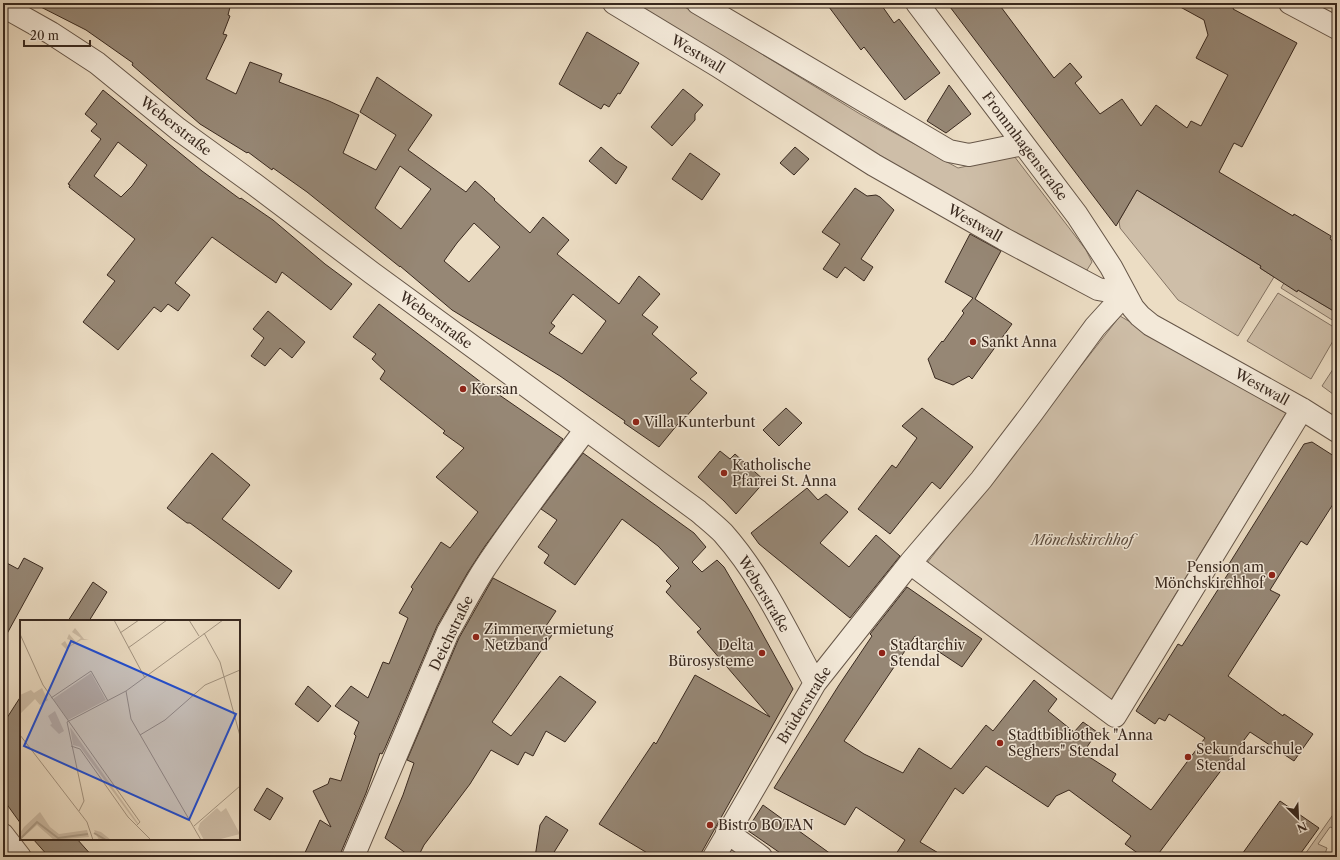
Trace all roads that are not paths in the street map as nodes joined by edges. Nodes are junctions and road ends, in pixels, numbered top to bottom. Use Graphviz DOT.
graph roads {
  1 [pos="614,3"];
  2 [pos="698,3"];
  3 [pos="917,3"];
  4 [pos="1290,3"];
  5 [pos="3,6"];
  6 [pos="1337,28"];
  7 [pos="1023,144"];
  8 [pos="1125,294"];
  9 [pos="1302,410"];
  10 [pos="586,429"];
  11 [pos="1337,431"];
  12 [pos="910,563"];
  13 [pos="815,683"];
  14 [pos="727,832"];
  15 [pos="3,835"];
  16 [pos="20,857"];
  17 [pos="353,857"];
  18 [pos="714,857"];
  19 [pos="761,857"];
  1 -- 8 [label="street, Westwall"];
  2 -- 7 [label="street"];
  3 -- 7 [label="street, Frommhagenstraße"];
  4 -- 6 [label="street"];
  5 -- 10 [label="street, Weberstraße"];
  7 -- 8 [label="street, Frommhagenstraße"];
  8 -- 9 [label="street, Westwall"];
  8 -- 12 [label="street"];
  9 -- 11 [label="street, Westwall"];
  9 -- 12 [label="street"];
  10 -- 13 [label="street, Weberstraße"];
  10 -- 17 [label="street, Deichstraße"];
  12 -- 13 [label="street, Brüderstraße"];
  13 -- 14 [label="street, Brüderstraße"];
  14 -- 18 [label="street, Brüderstraße"];
  14 -- 19 [label="street"];
  15 -- 16 [label="street"];
}
